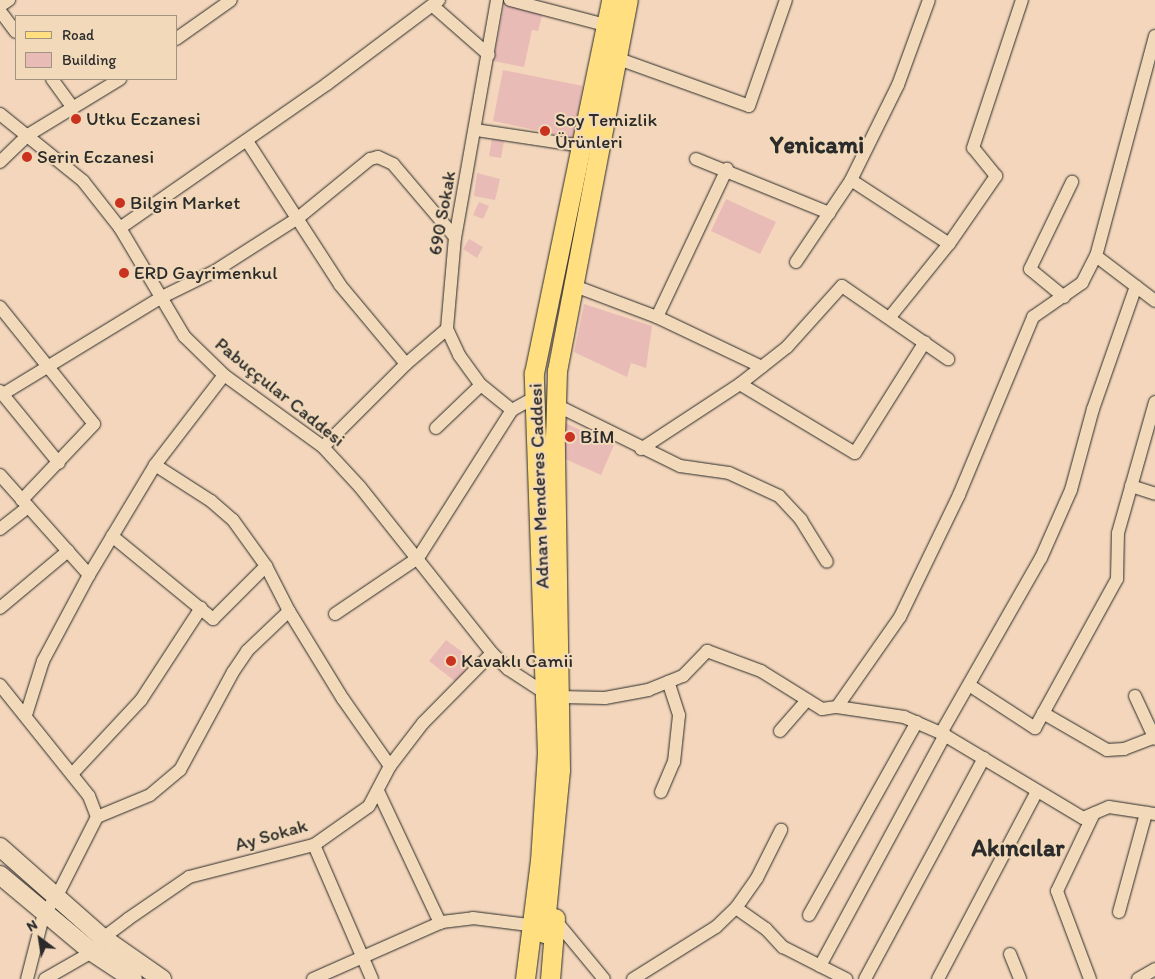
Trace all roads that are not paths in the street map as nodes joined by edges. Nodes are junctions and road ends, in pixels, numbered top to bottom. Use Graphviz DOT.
graph roads {
  1 [pos="9,0"];
  2 [pos="231,0"];
  3 [pos="497,0"];
  4 [pos="510,0"];
  5 [pos="611,0"];
  6 [pos="628,0"];
  7 [pos="786,0"];
  8 [pos="929,0"];
  9 [pos="1022,0"];
  10 [pos="436,3"];
  11 [pos="0,6"];
  12 [pos="0,11"];
  13 [pos="605,26"];
  14 [pos="15,31"];
  15 [pos="1155,36"];
  16 [pos="178,38"];
  17 [pos="488,55"];
  18 [pos="616,58"];
  19 [pos="53,80"];
  20 [pos="118,80"];
  21 [pos="73,108"];
  22 [pos="0,114"];
  23 [pos="476,130"];
  24 [pos="28,135"];
  25 [pos="247,141"];
  26 [pos="582,146"];
  27 [pos="696,159"];
  28 [pos="0,162"];
  29 [pos="727,169"];
  30 [pos="851,180"];
  31 [pos="1072,182"];
  32 [pos="829,213"];
  33 [pos="298,218"];
  34 [pos="120,228"];
  35 [pos="455,237"];
  36 [pos="949,244"];
  37 [pos="1096,256"];
  38 [pos="796,262"];
  39 [pos="572,285"];
  40 [pos="1136,286"];
  41 [pos="1064,297"];
  42 [pos="160,298"];
  43 [pos="1155,301"];
  44 [pos="0,307"];
  45 [pos="657,317"];
  46 [pos="890,317"];
  47 [pos="447,329"];
  48 [pos="925,342"];
  49 [pos="948,359"];
  50 [pos="406,364"];
  51 [pos="46,365"];
  52 [pos="762,367"];
  53 [pos="224,375"];
  54 [pos="740,384"];
  55 [pos="481,385"];
  56 [pos="1,392"];
  57 [pos="535,397"];
  58 [pos="556,406"];
  59 [pos="1154,408"];
  60 [pos="512,410"];
  61 [pos="436,428"];
  62 [pos="323,447"];
  63 [pos="641,449"];
  64 [pos="59,463"];
  65 [pos="155,465"];
  66 [pos="0,475"];
  67 [pos="1130,486"];
  68 [pos="1155,494"];
  69 [pos="25,503"];
  70 [pos="0,529"];
  71 [pos="112,536"];
  72 [pos="68,551"];
  73 [pos="418,558"];
  74 [pos="827,562"];
  75 [pos="266,566"];
  76 [pos="89,575"];
  77 [pos="0,608"];
  78 [pos="201,608"];
  79 [pos="289,611"];
  80 [pos="335,614"];
  81 [pos="492,653"];
  82 [pos="668,682"];
  83 [pos="0,685"];
  84 [pos="969,685"];
  85 [pos="552,695"];
  86 [pos="1135,696"];
  87 [pos="807,700"];
  88 [pos="837,707"];
  89 [pos="1043,713"];
  90 [pos="26,715"];
  91 [pos="917,722"];
  92 [pos="780,731"];
  93 [pos="943,734"];
  94 [pos="1155,738"];
  95 [pos="984,758"];
  96 [pos="390,766"];
  97 [pos="72,774"];
  98 [pos="378,791"];
  99 [pos="1037,791"];
  100 [pos="661,792"];
  101 [pos="1151,813"];
  102 [pos="1094,814"];
  103 [pos="97,817"];
  104 [pos="781,830"];
  105 [pos="314,845"];
  106 [pos="0,848"];
  107 [pos="0,875"];
  108 [pos="550,891"];
  109 [pos="57,896"];
  110 [pos="736,908"];
  111 [pos="1119,912"];
  112 [pos="44,913"];
  113 [pos="809,915"];
  114 [pos="532,918"];
  115 [pos="556,921"];
  116 [pos="440,923"];
  117 [pos="98,945"];
  118 [pos="1010,954"];
  119 [pos="362,956"];
  120 [pos="820,966"];
  121 [pos="1154,974"];
  122 [pos="27,979"];
  123 [pos="45,979"];
  124 [pos="133,979"];
  125 [pos="162,979"];
  126 [pos="313,979"];
  127 [pos="372,979"];
  128 [pos="515,979"];
  129 [pos="525,979"];
  130 [pos="538,979"];
  131 [pos="550,979"];
  132 [pos="604,979"];
  133 [pos="633,979"];
  134 [pos="846,979"];
  135 [pos="865,979"];
  136 [pos="938,979"];
  137 [pos="1020,979"];
  138 [pos="1090,979"];
  139 [pos="1138,979"];
  1 -- 11 [label="street"];
  2 -- 16 [label="street"];
  3 -- 17 [label="street, 690 Sokak"];
  4 -- 13 [label="street"];
  5 -- 13 [label="main road, Adnan Menderes Caddesi"];
  6 -- 18 [label="main road, Adnan Menderes Caddesi"];
  7 -- 18 [label="street"];
  8 -- 30 [label="street"];
  9 -- 36 [label="street"];
  10 -- 17 [label="street"];
  10 -- 25 [label="street"];
  12 -- 14 [label="street"];
  13 -- 26 [label="main road, Adnan Menderes Caddesi"];
  15 -- 37 [label="street"];
  17 -- 23 [label="street, 690 Sokak"];
  18 -- 39 [label="main road, Adnan Menderes Caddesi"];
  19 -- 21 [label="street"];
  20 -- 21 [label="street"];
  21 -- 24 [label="street"];
  22 -- 24 [label="street, Pabuççular Caddesi"];
  23 -- 26 [label="street"];
  23 -- 35 [label="street, 690 Sokak"];
  24 -- 28 [label="street"];
  24 -- 34 [label="street, Pabuççular Caddesi"];
  25 -- 33 [label="street"];
  25 -- 34 [label="street"];
  26 -- 57 [label="main road, Adnan Menderes Caddesi"];
  27 -- 29 [label="street"];
  29 -- 32 [label="street"];
  29 -- 45 [label="street"];
  30 -- 32 [label="street"];
  30 -- 36 [label="street"];
  31 -- 41 [label="street"];
  32 -- 38 [label="street"];
  33 -- 35 [label="street"];
  33 -- 42 [label="street"];
  33 -- 50 [label="street"];
  34 -- 42 [label="street, Pabuççular Caddesi"];
  35 -- 47 [label="street, 690 Sokak"];
  36 -- 46 [label="street"];
  37 -- 40 [label="street"];
  37 -- 41 [label="street"];
  39 -- 45 [label="street"];
  39 -- 58 [label="main road, Adnan Menderes Caddesi"];
  40 -- 43 [label="street"];
  40 -- 84 [label="street"];
  41 -- 88 [label="street"];
  42 -- 51 [label="street"];
  42 -- 53 [label="street, Pabuççular Caddesi"];
  44 -- 51 [label="street"];
  45 -- 52 [label="street"];
  46 -- 48 [label="street"];
  46 -- 52 [label="street"];
  47 -- 50 [label="street"];
  47 -- 55 [label="street, 690 Sokak"];
  48 -- 49 [label="street"];
  48 -- 54 [label="street"];
  50 -- 62 [label="street"];
  51 -- 56 [label="street"];
  51 -- 64 [label="street"];
  52 -- 54 [label="street"];
  53 -- 62 [label="street, Pabuççular Caddesi"];
  53 -- 65 [label="street"];
  54 -- 63 [label="street"];
  55 -- 60 [label="street, 690 Sokak"];
  55 -- 61 [label="street"];
  56 -- 64 [label="street"];
  57 -- 60 [label="street"];
  57 -- 85 [label="main road, Adnan Menderes Caddesi"];
  58 -- 63 [label="street"];
  58 -- 85 [label="main road, Adnan Menderes Caddesi"];
  59 -- 67 [label="street"];
  60 -- 73 [label="street"];
  62 -- 73 [label="street, Pabuççular Caddesi"];
  63 -- 74 [label="street"];
  64 -- 69 [label="street"];
  65 -- 71 [label="street"];
  65 -- 75 [label="street"];
  66 -- 69 [label="street"];
  67 -- 68 [label="street"];
  67 -- 89 [label="street"];
  69 -- 70 [label="street"];
  69 -- 72 [label="street"];
  71 -- 76 [label="street"];
  71 -- 78 [label="street"];
  72 -- 76 [label="street"];
  72 -- 77 [label="street"];
  73 -- 80 [label="street"];
  73 -- 81 [label="street, Pabuççular Caddesi"];
  75 -- 78 [label="street"];
  75 -- 79 [label="street"];
  76 -- 90 [label="street"];
  78 -- 97 [label="street"];
  79 -- 96 [label="street"];
  79 -- 103 [label="street"];
  81 -- 85 [label="street, Pabuççular Caddesi"];
  81 -- 96 [label="street, Ay Sokak"];
  82 -- 85 [label="street"];
  82 -- 87 [label="street"];
  82 -- 100 [label="street"];
  83 -- 90 [label="street"];
  84 -- 89 [label="street"];
  84 -- 93 [label="street"];
  85 -- 108 [label="main road, Adnan Menderes Caddesi"];
  85 -- 114 [label="main road, Adnan Menderes Caddesi"];
  86 -- 94 [label="street"];
  87 -- 88 [label="street"];
  87 -- 92 [label="street"];
  88 -- 91 [label="street"];
  89 -- 94 [label="street"];
  90 -- 97 [label="street"];
  91 -- 93 [label="street"];
  91 -- 113 [label="street"];
  93 -- 95 [label="street"];
  93 -- 120 [label="street"];
  95 -- 99 [label="street"];
  95 -- 135 [label="street"];
  96 -- 98 [label="street, Ay Sokak"];
  97 -- 103 [label="street"];
  98 -- 105 [label="street, Ay Sokak"];
  98 -- 116 [label="street"];
  99 -- 102 [label="street"];
  99 -- 136 [label="street"];
  101 -- 102 [label="street"];
  101 -- 111 [label="street"];
  102 -- 138 [label="street"];
  103 -- 109 [label="street"];
  104 -- 110 [label="street"];
  105 -- 117 [label="street, Ay Sokak"];
  105 -- 119 [label="street"];
  106 -- 109 [label="main road"];
  107 -- 112 [label="main road"];
  108 -- 115 [label="main road"];
  108 -- 130 [label="main road, Adnan Menderes Caddesi"];
  109 -- 112 [label="street"];
  109 -- 117 [label="main road"];
  110 -- 120 [label="street"];
  110 -- 133 [label="street"];
  112 -- 117 [label="main road"];
  112 -- 122 [label="street"];
  114 -- 116 [label="street"];
  114 -- 128 [label="main road"];
  114 -- 129 [label="main road, Adnan Menderes Caddesi"];
  115 -- 131 [label="main road"];
  115 -- 132 [label="street"];
  116 -- 119 [label="street"];
  117 -- 123 [label="street, Ay Sokak"];
  117 -- 124 [label="main road"];
  117 -- 125 [label="main road"];
  118 -- 137 [label="street"];
  119 -- 126 [label="street"];
  119 -- 127 [label="street"];
  120 -- 134 [label="street"];
  121 -- 139 [label="street"];
}
